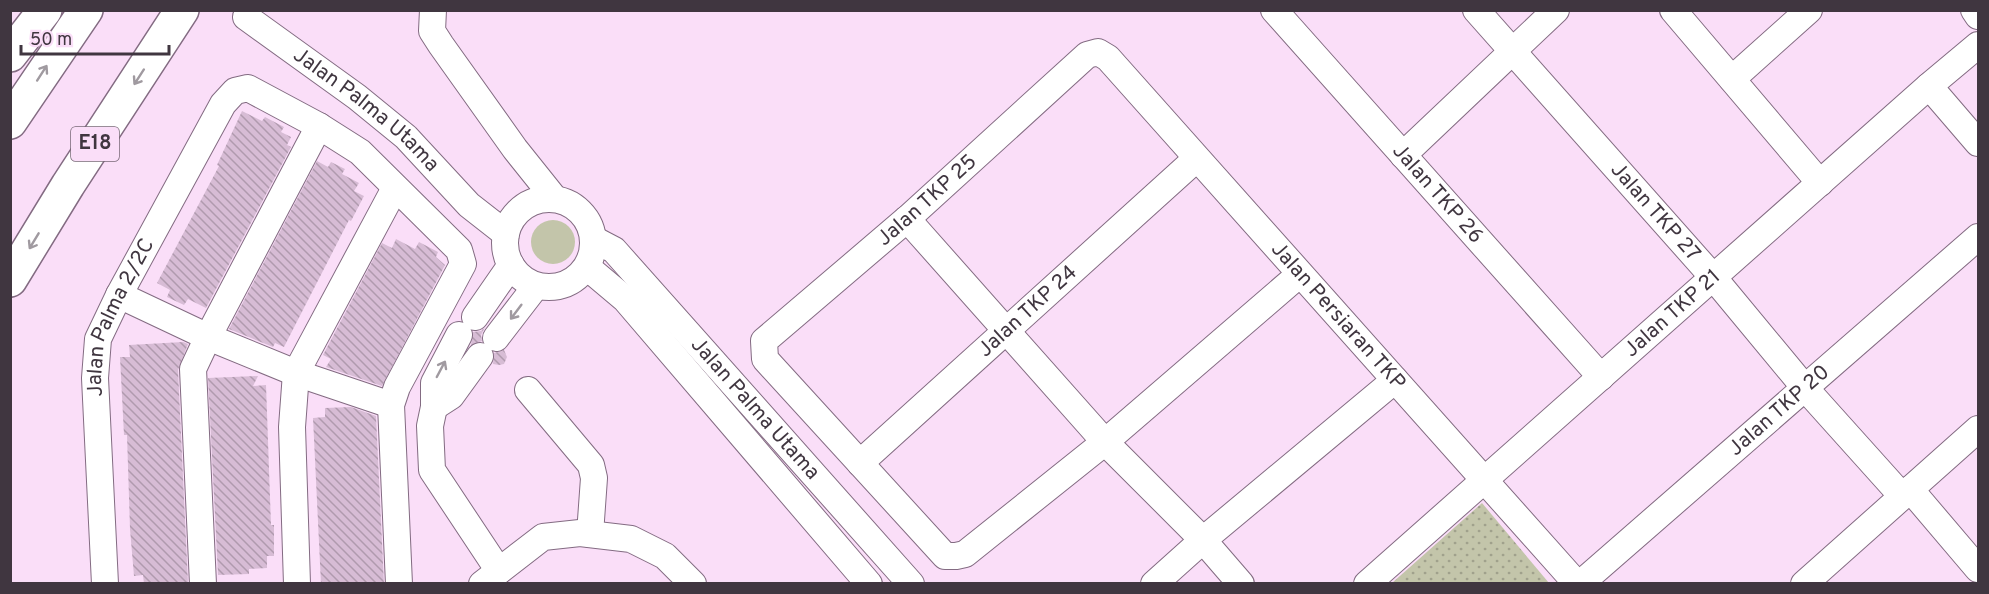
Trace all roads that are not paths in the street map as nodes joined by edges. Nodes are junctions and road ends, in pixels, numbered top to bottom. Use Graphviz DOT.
graph roads {
  1 [pos="45,10"];
  2 [pos="86,10"];
  3 [pos="433,10"];
  4 [pos="1274,10"];
  5 [pos="1476,10"];
  6 [pos="1556,10"];
  7 [pos="1673,10"];
  8 [pos="1809,10"];
  9 [pos="1974,10"];
  10 [pos="178,14"];
  11 [pos="1978,16"];
  12 [pos="246,17"];
  13 [pos="1978,45"];
  14 [pos="1512,51"];
  15 [pos="1098,52"];
  16 [pos="10,55"];
  17 [pos="1732,80"];
  18 [pos="1929,86"];
  19 [pos="10,122"];
  20 [pos="319,126"];
  21 [pos="1978,143"];
  22 [pos="1403,155"];
  23 [pos="1196,159"];
  24 [pos="1820,183"];
  25 [pos="395,188"];
  26 [pos="555,199"];
  27 [pos="907,219"];
  28 [pos="506,234"];
  29 [pos="1978,237"];
  30 [pos="593,239"];
  31 [pos="511,265"];
  32 [pos="587,267"];
  33 [pos="1300,274"];
  34 [pos="1713,278"];
  35 [pos="10,280"];
  36 [pos="536,286"];
  37 [pos="118,295"];
  38 [pos="1006,330"];
  39 [pos="208,337"];
  40 [pos="296,374"];
  41 [pos="1601,377"];
  42 [pos="1395,380"];
  43 [pos="1805,388"];
  44 [pos="528,390"];
  45 [pos="392,405"];
  46 [pos="434,407"];
  47 [pos="1978,429"];
  48 [pos="1105,442"];
  49 [pos="860,463"];
  50 [pos="1485,479"];
  51 [pos="1906,493"];
  52 [pos="590,534"];
  53 [pos="1203,540"];
  54 [pos="1978,569"];
  55 [pos="490,577"];
  56 [pos="105,584"];
  57 [pos="203,584"];
  58 [pos="297,584"];
  59 [pos="399,584"];
  60 [pos="693,584"];
  61 [pos="869,584"];
  62 [pos="911,584"];
  63 [pos="1154,584"];
  64 [pos="1241,584"];
  65 [pos="1367,584"];
  66 [pos="1578,584"];
  67 [pos="1804,584"];
  1 -- 16 [label="highway"];
  19 -- 2 [label="highway, one-way"];
  3 -- 26 [label="street"];
  4 -- 22 [label="street, Jalan TKP 26"];
  5 -- 14 [label="street, Jalan TKP 27"];
  6 -- 14 [label="street"];
  7 -- 17 [label="street"];
  8 -- 17 [label="street"];
  9 -- 11 [label="street"];
  10 -- 35 [label="highway, E18, one-way"];
  12 -- 28 [label="street, Jalan Palma Utama"];
  13 -- 18 [label="street, Jalan TKP 21"];
  14 -- 22 [label="street"];
  14 -- 34 [label="street, Jalan TKP 27"];
  15 -- 23 [label="street, Jalan Persiaran TKP"];
  15 -- 27 [label="street, Jalan TKP 25"];
  17 -- 24 [label="street"];
  18 -- 21 [label="street"];
  18 -- 24 [label="street, Jalan TKP 21"];
  20 -- 25 [label="street"];
  20 -- 37 [label="street, Jalan Palma 2/2C"];
  20 -- 39 [label="street"];
  22 -- 41 [label="street, Jalan TKP 26"];
  23 -- 33 [label="street, Jalan Persiaran TKP"];
  23 -- 38 [label="street, Jalan TKP 24"];
  24 -- 34 [label="street, Jalan TKP 21"];
  25 -- 40 [label="street"];
  25 -- 45 [label="street"];
  26 -- 28 [label="street"];
  26 -- 30 [label="street"];
  27 -- 38 [label="street"];
  27 -- 49 [label="street, Jalan TKP 25"];
  28 -- 31 [label="street"];
  29 -- 43 [label="street, Jalan TKP 20"];
  30 -- 32 [label="street"];
  30 -- 62 [label="street, Jalan Palma Utama"];
  31 -- 36 [label="street"];
  46 -- 31 [label="street, one-way"];
  32 -- 36 [label="street"];
  32 -- 61 [label="street"];
  33 -- 42 [label="street, Jalan Persiaran TKP"];
  33 -- 48 [label="street"];
  34 -- 41 [label="street, Jalan TKP 21"];
  34 -- 43 [label="street, Jalan TKP 27"];
  36 -- 46 [label="street, one-way"];
  37 -- 39 [label="street"];
  37 -- 56 [label="street, Jalan Palma 2/2C"];
  38 -- 48 [label="street"];
  38 -- 49 [label="street, Jalan TKP 24"];
  39 -- 40 [label="street"];
  39 -- 57 [label="street"];
  40 -- 45 [label="street"];
  40 -- 58 [label="street"];
  41 -- 50 [label="street, Jalan TKP 21"];
  42 -- 50 [label="street, Jalan Persiaran TKP"];
  42 -- 53 [label="street"];
  43 -- 51 [label="street, Jalan TKP 27"];
  43 -- 66 [label="street, Jalan TKP 20"];
  44 -- 52 [label="street"];
  45 -- 59 [label="street"];
  46 -- 55 [label="street"];
  47 -- 51 [label="street"];
  48 -- 49 [label="street"];
  48 -- 53 [label="street"];
  50 -- 65 [label="street, Jalan TKP 21"];
  50 -- 66 [label="street, Jalan Persiaran TKP"];
  51 -- 54 [label="street, Jalan TKP 27"];
  51 -- 67 [label="street"];
  52 -- 55 [label="street"];
  52 -- 60 [label="street"];
  53 -- 63 [label="street"];
  53 -- 64 [label="street"];
}
